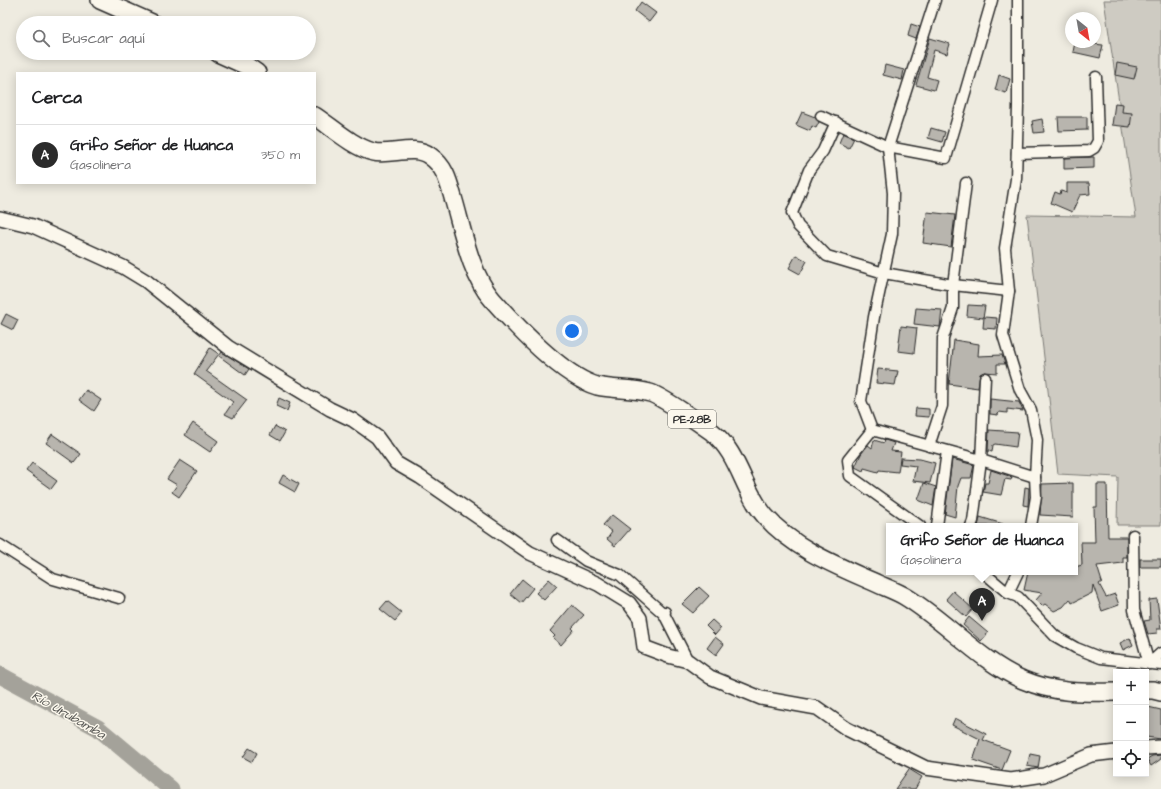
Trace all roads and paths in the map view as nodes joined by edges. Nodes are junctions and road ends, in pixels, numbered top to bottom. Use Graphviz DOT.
graph roads {
  1 [pos="100,0"];
  2 [pos="935,0"];
  3 [pos="992,0"];
  4 [pos="1018,0"];
  5 [pos="136,16"];
  6 [pos="234,60"];
  7 [pos="256,72"];
  8 [pos="1096,77"];
  9 [pos="821,116"];
  10 [pos="316,117"];
  11 [pos="836,122"];
  12 [pos="888,147"];
  13 [pos="1017,153"];
  14 [pos="966,183"];
  15 [pos="0,218"];
  16 [pos="884,273"];
  17 [pos="953,285"];
  18 [pos="1009,291"];
  19 [pos="985,378"];
  20 [pos="872,430"];
  21 [pos="929,446"];
  22 [pos="947,451"];
  23 [pos="981,460"];
  24 [pos="1035,478"];
  25 [pos="916,523"];
  26 [pos="937,523"];
  27 [pos="972,523"];
  28 [pos="1032,523"];
  29 [pos="1133,535"];
  30 [pos="557,540"];
  31 [pos="0,545"];
  32 [pos="987,575"];
  33 [pos="1017,575"];
  34 [pos="1008,593"];
  35 [pos="119,598"];
  36 [pos="1161,653"];
  37 [pos="688,662"];
  38 [pos="1149,664"];
  39 [pos="1161,665"];
  40 [pos="1149,690"];
  41 [pos="1113,692"];
  42 [pos="1161,692"];
  43 [pos="1161,747"];
  44 [pos="1149,748"];
  45 [pos="1113,752"];
  1 -- 5 [label="highway"];
  2 -- 12 [label="street"];
  3 -- 12 [label="street"];
  4 -- 13 [label="street"];
  6 -- 7 [label="highway"];
  8 -- 13 [label="street"];
  9 -- 11 [label="street"];
  10 -- 41 [label="highway, PE-28B"];
  11 -- 12 [label="street"];
  11 -- 16 [label="street"];
  12 -- 16 [label="street"];
  13 -- 18 [label="street"];
  14 -- 17 [label="street"];
  15 -- 37 [label="street"];
  16 -- 17 [label="street"];
  16 -- 20 [label="street"];
  17 -- 18 [label="street"];
  17 -- 21 [label="street"];
  18 -- 24 [label="street"];
  19 -- 23 [label="street"];
  20 -- 21 [label="street"];
  20 -- 25 [label="street"];
  21 -- 22 [label="street"];
  22 -- 23 [label="street"];
  22 -- 26 [label="street"];
  23 -- 24 [label="street"];
  23 -- 27 [label="street"];
  24 -- 28 [label="street"];
  29 -- 38 [label="street"];
  30 -- 37 [label="street"];
  31 -- 35 [label="street"];
  32 -- 34 [label="street"];
  33 -- 34 [label="street"];
  34 -- 38 [label="street"];
  36 -- 38 [label="street"];
  37 -- 45 [label="street"];
  38 -- 39 [label="street"];
  40 -- 42 [label="highway"];
  43 -- 44 [label="street"];
}
